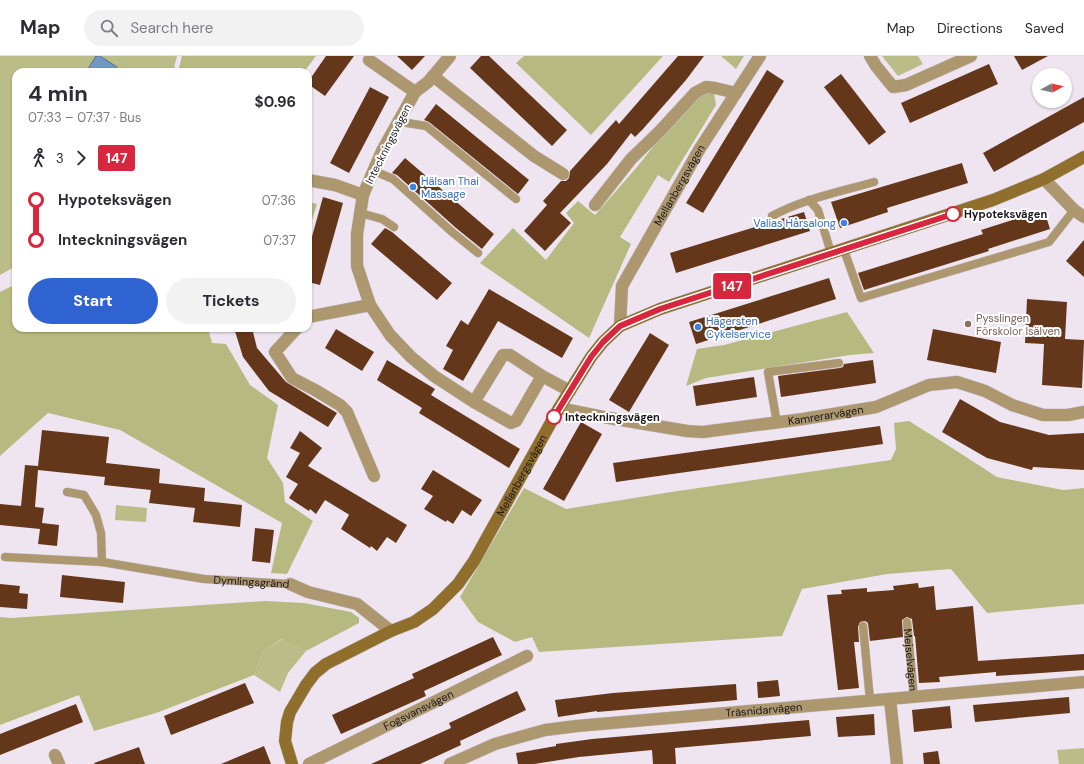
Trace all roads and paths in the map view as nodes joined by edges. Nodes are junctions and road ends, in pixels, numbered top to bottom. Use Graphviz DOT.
graph roads {
  1 [pos="450,56"];
  2 [pos="760,56"];
  3 [pos="870,56"];
  4 [pos="964,57"];
  5 [pos="369,60"];
  6 [pos="433,76"];
  7 [pos="415,92"];
  8 [pos="736,93"];
  9 [pos="400,118"];
  10 [pos="1084,157"];
  11 [pos="374,171"];
  12 [pos="563,174"];
  13 [pos="1044,179"];
  14 [pos="312,181"];
  15 [pos="874,182"];
  16 [pos="363,195"];
  17 [pos="516,199"];
  18 [pos="809,200"];
  19 [pos="595,205"];
  20 [pos="1074,210"];
  21 [pos="360,213"];
  22 [pos="772,216"];
  23 [pos="1084,218"];
  24 [pos="394,227"];
  25 [pos="844,250"];
  26 [pos="478,253"];
  27 [pos="831,254"];
  28 [pos="370,305"];
  29 [pos="312,316"];
  30 [pos="620,326"];
  31 [pos="293,332"];
  32 [pos="839,363"];
  33 [pos="542,376"];
  34 [pos="570,391"];
  35 [pos="474,402"];
  36 [pos="560,408"];
  37 [pos="1084,412"];
  38 [pos="777,423"];
  39 [pos="374,476"];
  40 [pos="67,492"];
  41 [pos="5,557"];
  42 [pos="102,562"];
  43 [pos="290,584"];
  44 [pos="907,622"];
  45 [pos="863,626"];
  46 [pos="391,631"];
  47 [pos="527,656"];
  48 [pos="1084,682"];
  49 [pos="914,697"];
  50 [pos="890,699"];
  51 [pos="870,700"];
  52 [pos="292,764"];
  53 [pos="309,764"];
  54 [pos="450,764"];
  55 [pos="897,764"];
  1 -- 6 [label="street, Inteckningsvägen"];
  2 -- 8 [label="street, Mellanbergsvägen"];
  3 -- 4 [label="street"];
  5 -- 7 [label="street, Inteckningsvägen"];
  6 -- 7 [label="street, Inteckningsvägen"];
  6 -- 12 [label="street"];
  7 -- 9 [label="street, Inteckningsvägen"];
  8 -- 19 [label="street"];
  8 -- 30 [label="street, Mellanbergsvägen"];
  9 -- 11 [label="street, Inteckningsvägen"];
  9 -- 17 [label="lane"];
  10 -- 13 [label="street"];
  11 -- 16 [label="street, Inteckningsvägen"];
  11 -- 26 [label="lane"];
  13 -- 20 [label="street"];
  13 -- 25 [label="street"];
  14 -- 16 [label="street, Inteckningsvägen"];
  15 -- 18 [label="lane"];
  16 -- 21 [label="street, Inteckningsvägen"];
  18 -- 22 [label="lane"];
  18 -- 27 [label="lane"];
  20 -- 23 [label="street"];
  20 -- 25 [label="lane"];
  21 -- 24 [label="lane"];
  21 -- 28 [label="street, Inteckningsvägen"];
  25 -- 27 [label="street"];
  27 -- 30 [label="street"];
  28 -- 29 [label="street"];
  28 -- 35 [label="street, Inteckningsvägen"];
  30 -- 34 [label="street, Mellanbergsvägen"];
  31 -- 39 [label="street"];
  32 -- 38 [label="lane"];
  33 -- 34 [label="street"];
  33 -- 35 [label="street, Inteckningsvägen"];
  33 -- 35 [label="street"];
  34 -- 36 [label="street, Mellanbergsvägen"];
  36 -- 38 [label="street, Kamrerarvägen"];
  36 -- 46 [label="street, Mellanbergsvägen"];
  37 -- 38 [label="street, Kamrerarvägen"];
  40 -- 42 [label="lane"];
  41 -- 42 [label="lane, Dymlingsgränd"];
  42 -- 43 [label="lane, Dymlingsgränd"];
  43 -- 46 [label="street, Dymlingsgränd"];
  44 -- 49 [label="lane, Mejselvägen"];
  45 -- 51 [label="lane"];
  46 -- 52 [label="street, Mellanbergsvägen"];
  47 -- 53 [label="street, Fogsvansvägen"];
  48 -- 49 [label="street, Träsnidarvägen"];
  49 -- 50 [label="street, Träsnidarvägen"];
  50 -- 51 [label="street, Träsnidarvägen"];
  50 -- 55 [label="street"];
  51 -- 54 [label="street, Träsnidarvägen"];
}
